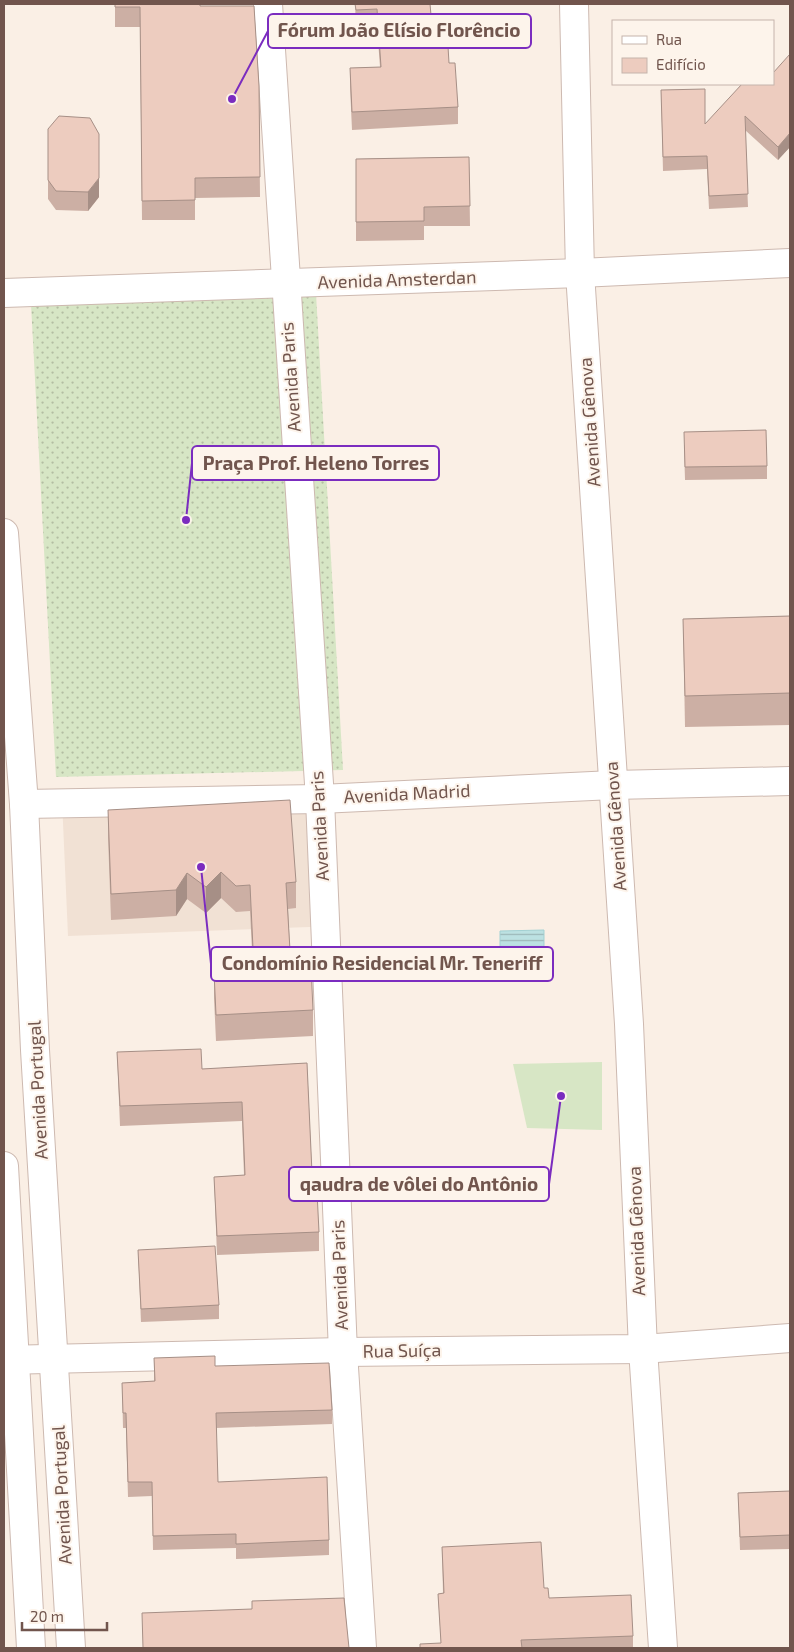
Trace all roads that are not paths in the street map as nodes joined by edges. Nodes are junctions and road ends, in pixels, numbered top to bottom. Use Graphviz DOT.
graph roads {
  1 [pos="268,4"];
  2 [pos="574,4"];
  3 [pos="790,263"];
  4 [pos="580,273"];
  5 [pos="285,284"];
  6 [pos="4,293"];
  7 [pos="4,533"];
  8 [pos="790,781"];
  9 [pos="613,784"];
  10 [pos="320,799"];
  11 [pos="24,804"];
  12 [pos="4,1166"];
  13 [pos="790,1338"];
  14 [pos="643,1349"];
  15 [pos="343,1352"];
  16 [pos="9,1360"];
  17 [pos="54,1360"];
  18 [pos="31,1648"];
  19 [pos="71,1648"];
  20 [pos="362,1648"];
  21 [pos="663,1648"];
  1 -- 5 [label="street, Avenida Paris"];
  2 -- 4 [label="street, Avenida Gênova"];
  3 -- 4 [label="street, Avenida Amsterdan"];
  4 -- 5 [label="street, Avenida Amsterdan"];
  4 -- 9 [label="street, Avenida Gênova"];
  5 -- 6 [label="street, Avenida Amsterdan"];
  5 -- 10 [label="street, Avenida Paris"];
  7 -- 11 [label="street, Avenida Portugal"];
  8 -- 9 [label="street, Avenida Madrid"];
  9 -- 10 [label="street, Avenida Madrid"];
  9 -- 14 [label="street, Avenida Gênova"];
  10 -- 11 [label="street, Avenida Madrid"];
  10 -- 15 [label="street, Avenida Paris"];
  11 -- 17 [label="street, Avenida Portugal"];
  12 -- 16 [label="street"];
  13 -- 14 [label="street, Rua Suíça"];
  14 -- 15 [label="street, Rua Suíça"];
  14 -- 21 [label="street, Avenida Gênova"];
  15 -- 17 [label="street, Rua Suíça"];
  15 -- 20 [label="street, Avenida Paris"];
  16 -- 17 [label="street, Rua Suíça"];
  16 -- 18 [label="street"];
  17 -- 19 [label="street, Avenida Portugal"];
}
